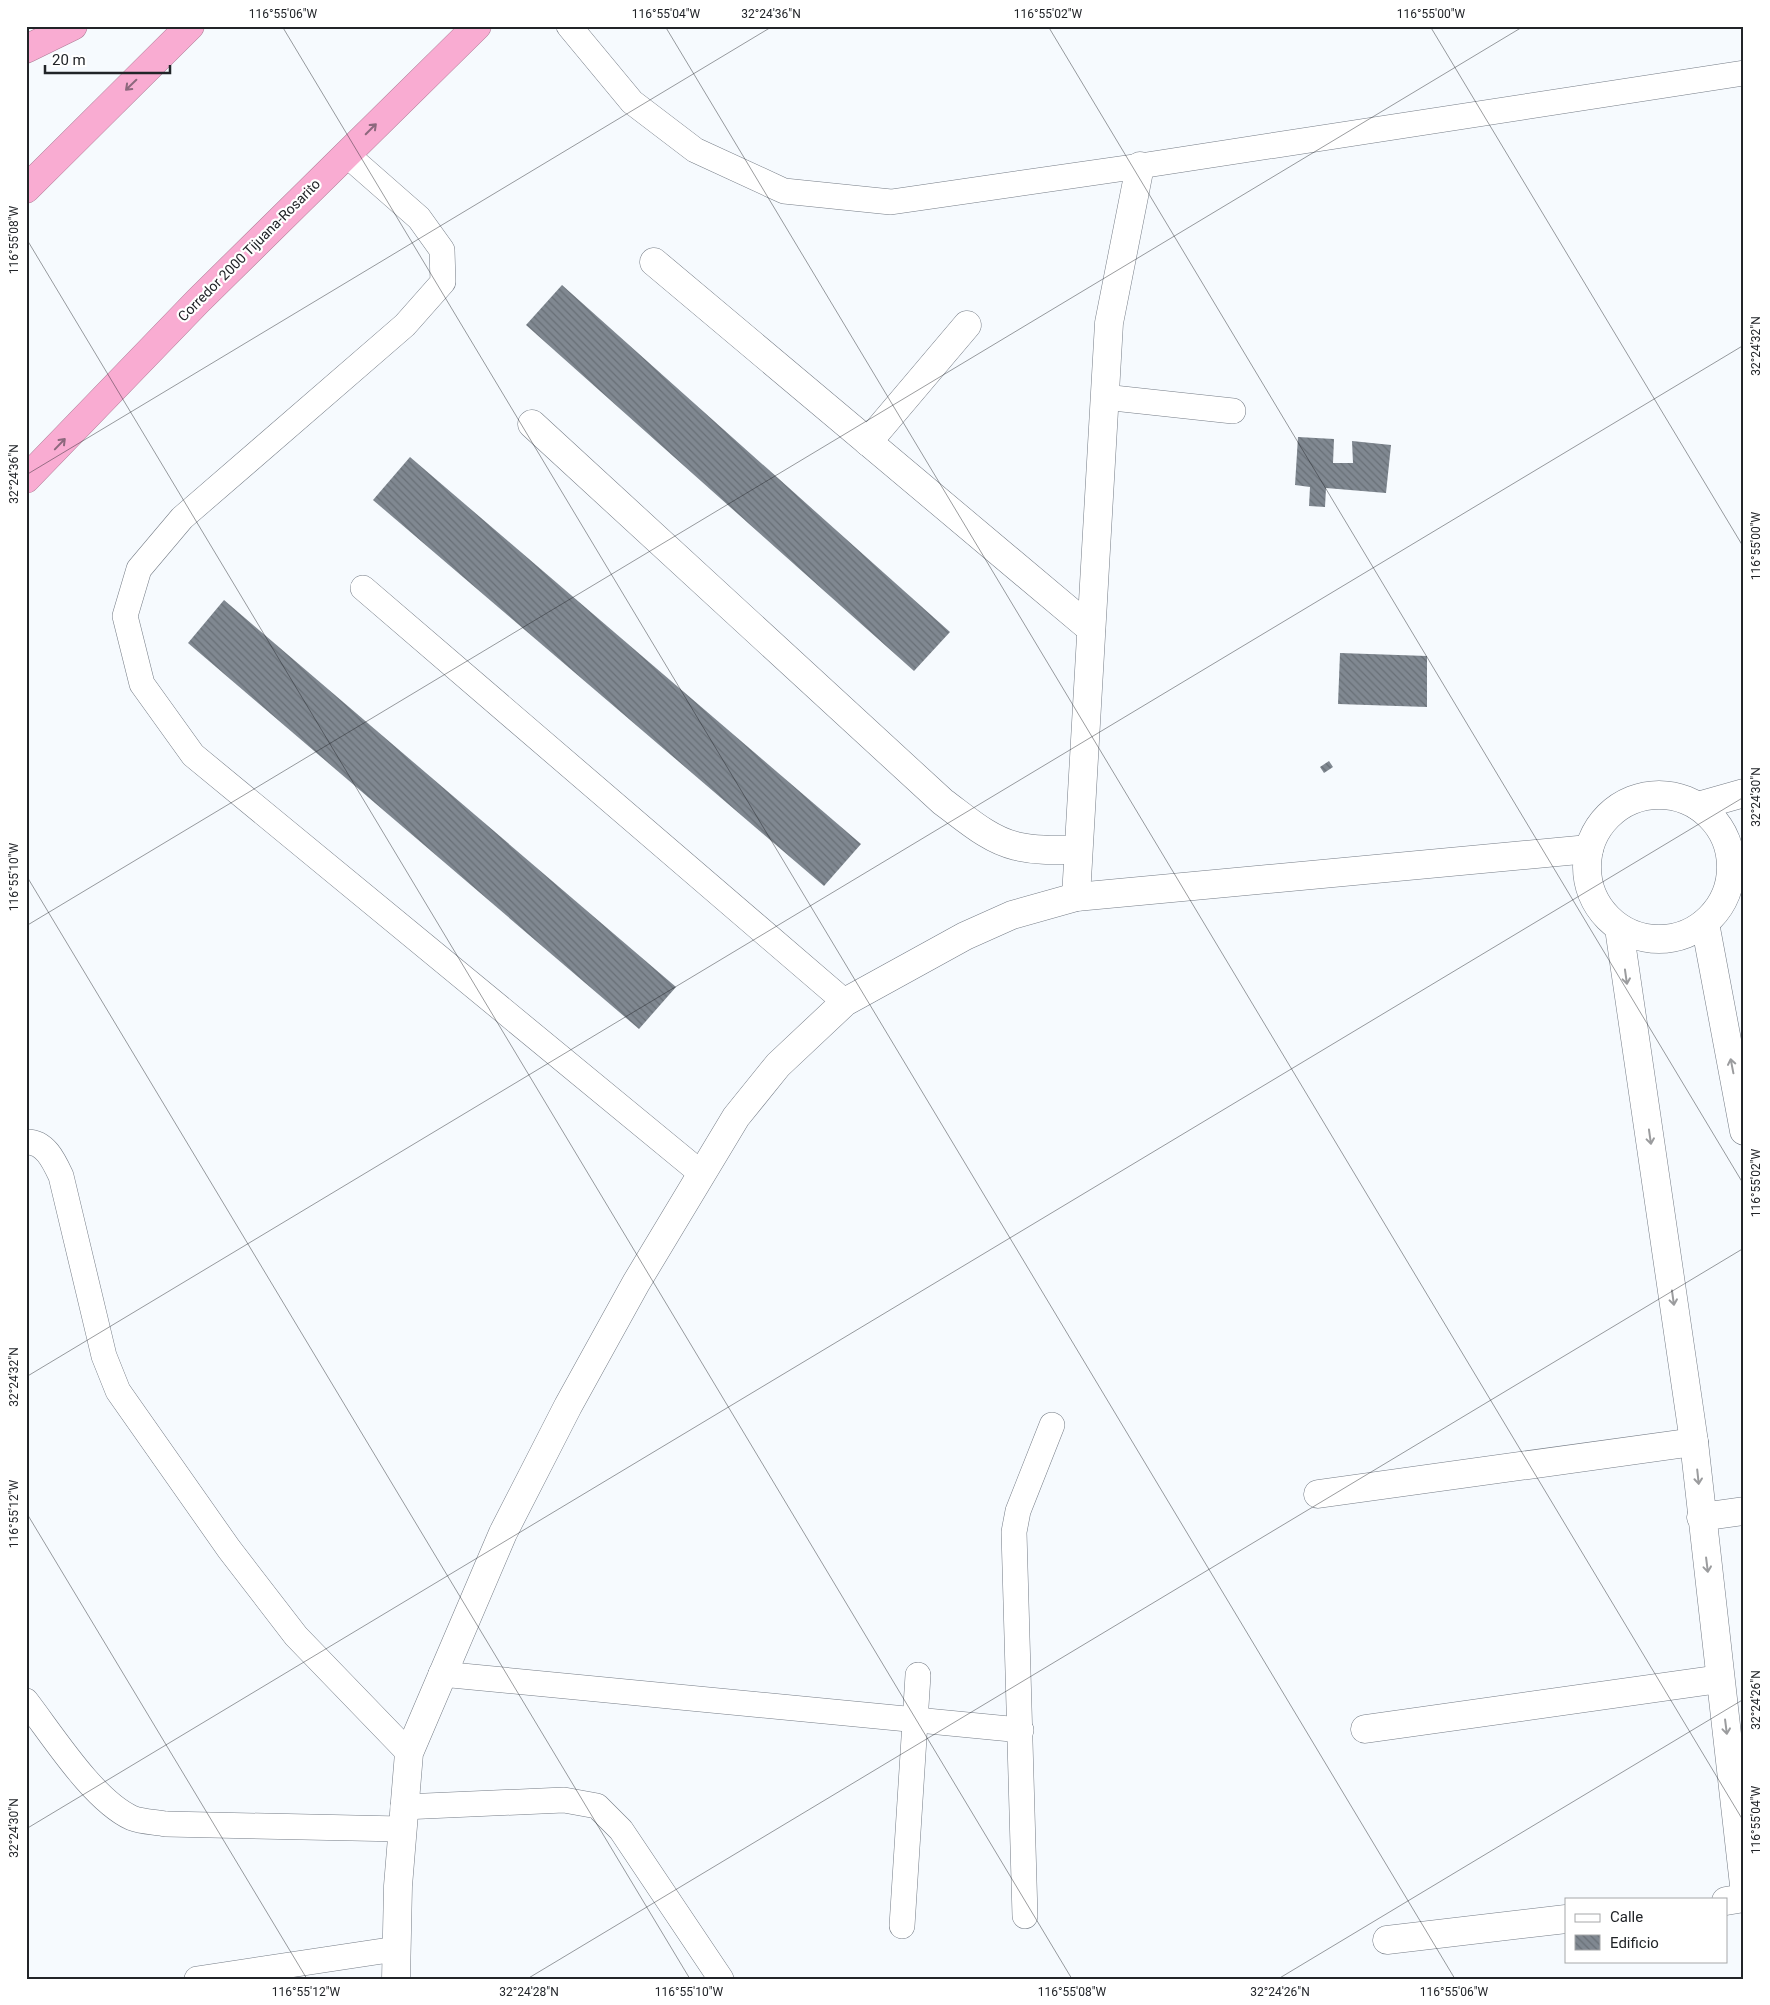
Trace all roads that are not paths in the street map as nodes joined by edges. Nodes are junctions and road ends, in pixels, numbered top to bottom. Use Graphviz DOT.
graph roads {
  1 [pos="74,26"];
  2 [pos="190,26"];
  3 [pos="476,26"];
  4 [pos="569,26"];
  5 [pos="26,49"];
  6 [pos="1744,73"];
  7 [pos="346,154"];
  8 [pos="1140,166"];
  9 [pos="26,189"];
  10 [pos="654,262"];
  11 [pos="967,325"];
  12 [pos="1104,397"];
  13 [pos="1233,411"];
  14 [pos="532,424"];
  15 [pos="868,442"];
  16 [pos="26,479"];
  17 [pos="363,588"];
  18 [pos="1091,628"];
  19 [pos="1744,793"];
  20 [pos="1698,806"];
  21 [pos="1589,849"];
  22 [pos="1078,850"];
  23 [pos="1736,883"];
  24 [pos="1076,897"];
  25 [pos="1705,923"];
  26 [pos="1619,928"];
  27 [pos="845,1002"];
  28 [pos="1744,1131"];
  29 [pos="26,1142"];
  30 [pos="702,1174"];
  31 [pos="1052,1425"];
  32 [pos="1694,1442"];
  33 [pos="1318,1494"];
  34 [pos="1744,1511"];
  35 [pos="1701,1517"];
  36 [pos="441,1674"];
  37 [pos="918,1675"];
  38 [pos="1720,1678"];
  39 [pos="29,1709"];
  40 [pos="916,1721"];
  41 [pos="1021,1730"];
  42 [pos="1365,1730"];
  43 [pos="409,1753"];
  44 [pos="402,1818"];
  45 [pos="1744,1885"];
  46 [pos="1744,1898"];
  47 [pos="1728,1901"];
  48 [pos="1025,1916"];
  49 [pos="1565,1920"];
  50 [pos="902,1926"];
  51 [pos="1387,1940"];
  52 [pos="396,1948"];
  53 [pos="197,1979"];
  54 [pos="396,1979"];
  55 [pos="721,1979"];
  1 -- 5 [label="highway"];
  2 -- 9 [label="highway, one-way"];
  7 -- 3 [label="highway, Corredor 2000 Tijuana-Rosarito, one-way"];
  4 -- 8 [label="lane"];
  6 -- 8 [label="lane"];
  16 -- 7 [label="highway, Corredor 2000 Tijuana-Rosarito, one-way"];
  7 -- 30 [label="lane"];
  8 -- 12 [label="street"];
  10 -- 15 [label="street"];
  11 -- 15 [label="street"];
  12 -- 13 [label="lane"];
  12 -- 18 [label="street"];
  14 -- 22 [label="street"];
  15 -- 18 [label="street"];
  17 -- 27 [label="lane"];
  18 -- 22 [label="street"];
  19 -- 20 [label="street"];
  20 -- 21 [label="street"];
  20 -- 23 [label="street"];
  21 -- 24 [label="street"];
  21 -- 26 [label="street"];
  22 -- 24 [label="street"];
  23 -- 25 [label="street"];
  24 -- 27 [label="street"];
  25 -- 26 [label="street"];
  28 -- 25 [label="street, one-way"];
  26 -- 32 [label="street, one-way"];
  27 -- 30 [label="street"];
  29 -- 43 [label="lane"];
  30 -- 36 [label="street"];
  31 -- 41 [label="lane"];
  32 -- 33 [label="street"];
  32 -- 35 [label="street, one-way"];
  34 -- 35 [label="street"];
  35 -- 38 [label="street, one-way"];
  36 -- 40 [label="lane"];
  36 -- 43 [label="street"];
  37 -- 40 [label="lane"];
  38 -- 42 [label="street"];
  38 -- 45 [label="street, one-way"];
  39 -- 44 [label="lane"];
  40 -- 41 [label="lane"];
  40 -- 50 [label="lane"];
  41 -- 48 [label="lane"];
  43 -- 44 [label="street"];
  44 -- 52 [label="street"];
  44 -- 55 [label="lane"];
  46 -- 47 [label="street"];
  49 -- 51 [label="street"];
  52 -- 53 [label="lane"];
  52 -- 54 [label="street"];
}
